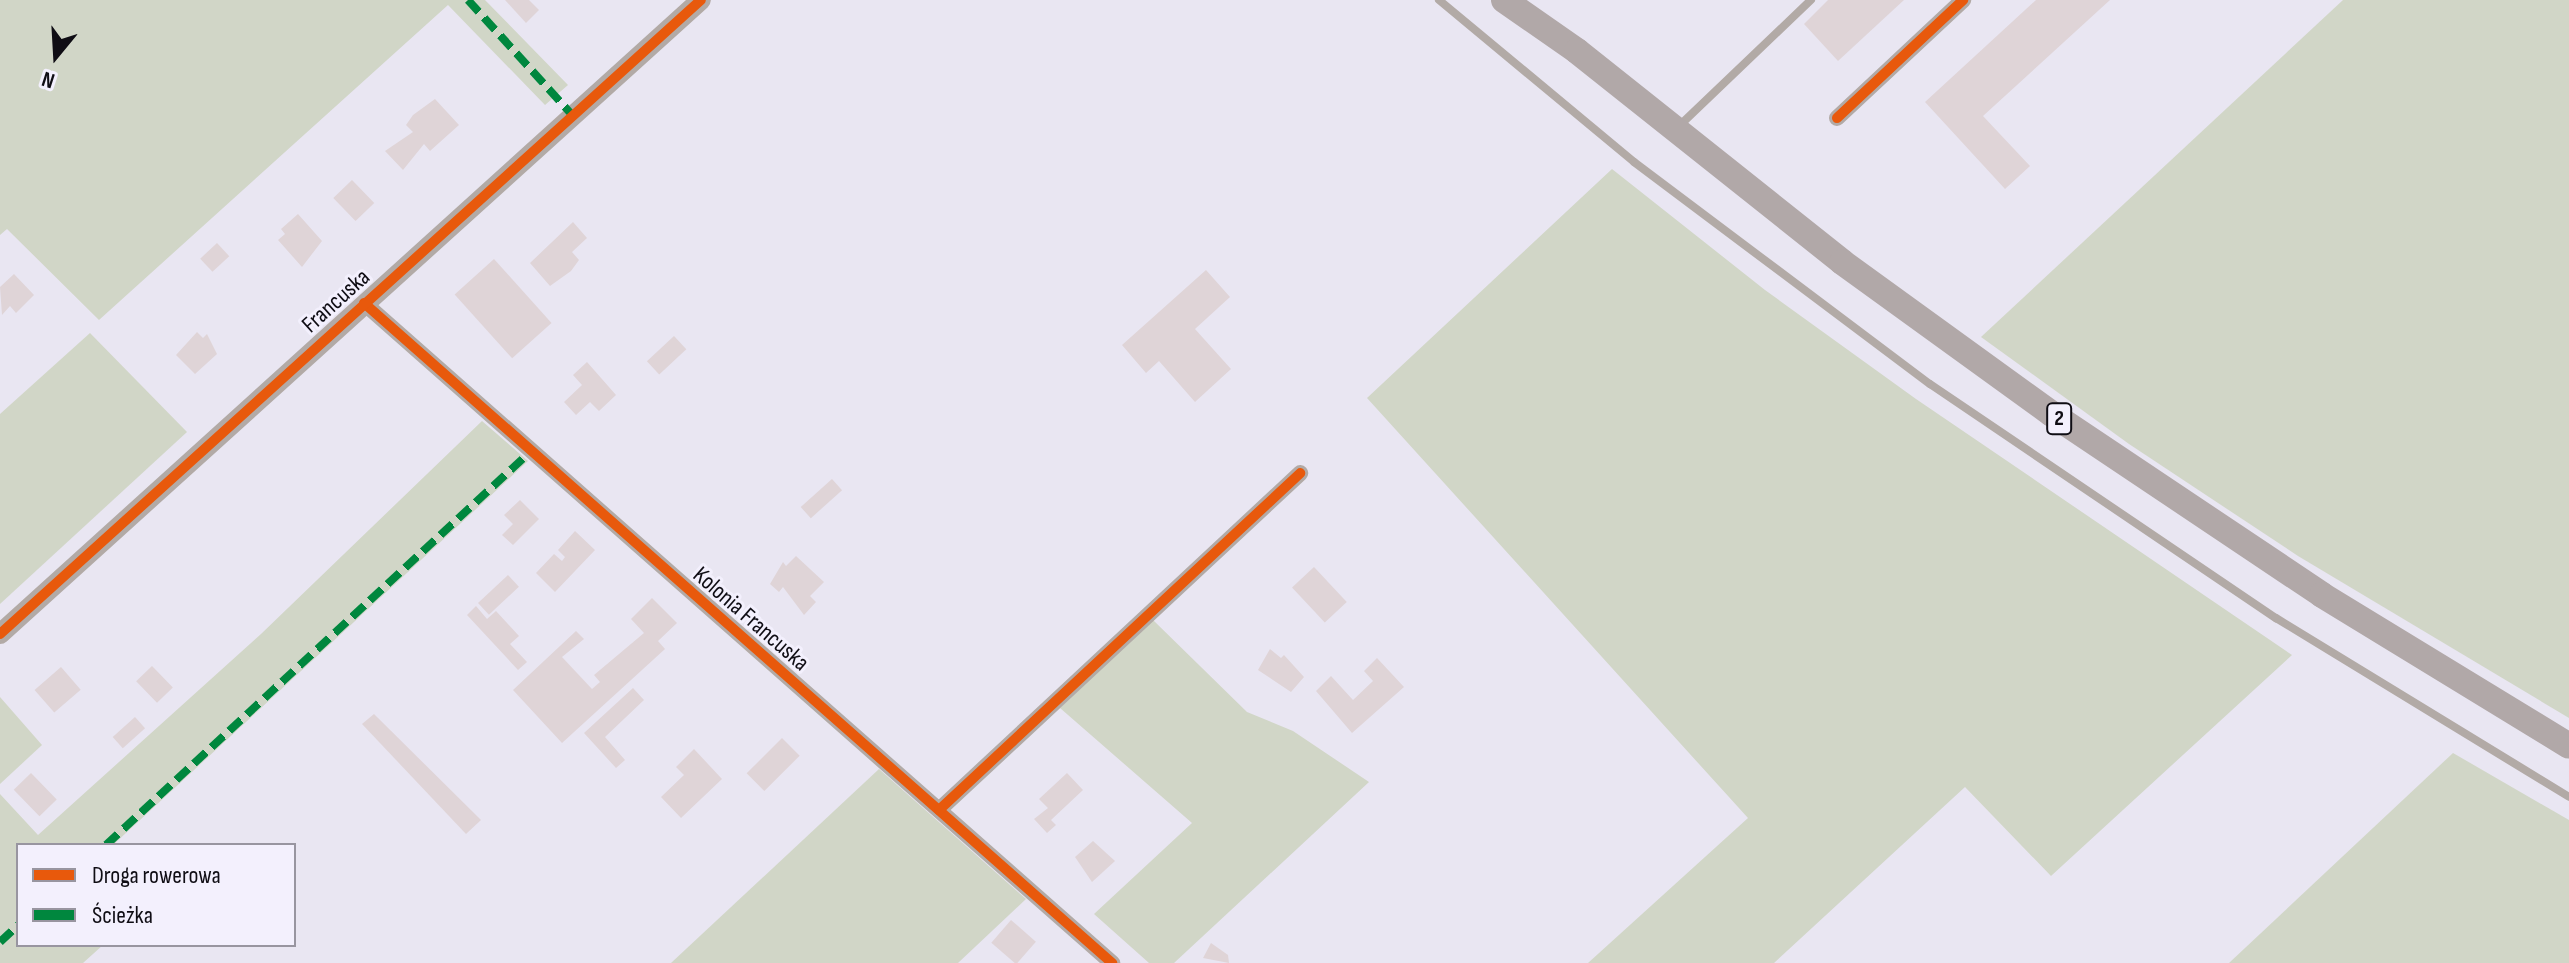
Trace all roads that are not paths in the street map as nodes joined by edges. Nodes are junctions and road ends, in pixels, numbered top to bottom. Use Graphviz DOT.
graph roads {
  1 [pos="701,0"];
  2 [pos="1439,0"];
  3 [pos="1504,0"];
  4 [pos="1527,0"];
  5 [pos="1811,0"];
  6 [pos="1963,0"];
  7 [pos="1577,51"];
  8 [pos="1837,118"];
  9 [pos="1674,130"];
  10 [pos="364,303"];
  11 [pos="1300,473"];
  12 [pos="0,634"];
  13 [pos="2569,746"];
  14 [pos="2569,797"];
  15 [pos="939,810"];
  16 [pos="1112,963"];
  1 -- 10 [label="street, Francuska"];
  2 -- 14 [label="lane"];
  3 -- 7 [label="highway, 2"];
  4 -- 7 [label="highway, 2"];
  5 -- 9 [label="lane"];
  6 -- 8 [label="street"];
  7 -- 9 [label="highway, 2"];
  9 -- 13 [label="highway, 2"];
  10 -- 12 [label="street, Francuska"];
  10 -- 15 [label="street, Kolonia Francuska"];
  11 -- 15 [label="street"];
  15 -- 16 [label="street, Kolonia Francuska"];
}
